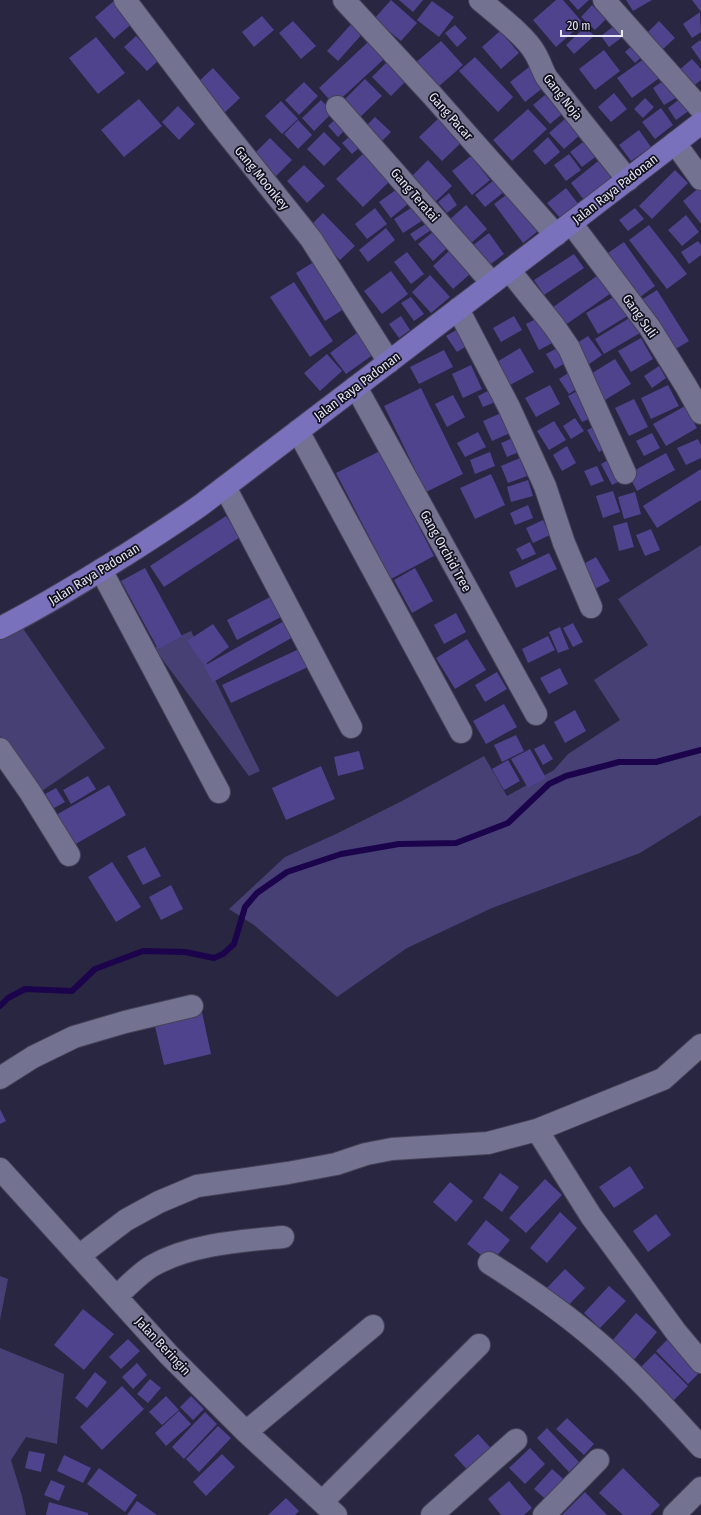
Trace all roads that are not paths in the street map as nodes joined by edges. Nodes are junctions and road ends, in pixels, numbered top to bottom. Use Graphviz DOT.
graph roads {
  1 [pos="125,0"];
  2 [pos="344,0"];
  3 [pos="480,0"];
  4 [pos="604,0"];
  5 [pos="337,107"];
  6 [pos="701,109"];
  7 [pos="701,123"];
  8 [pos="675,143"];
  9 [pos="701,179"];
  10 [pos="628,180"];
  11 [pos="564,229"];
  12 [pos="509,270"];
  13 [pos="492,284"];
  14 [pos="458,309"];
  15 [pos="389,362"];
  16 [pos="356,387"];
  17 [pos="701,413"];
  18 [pos="298,431"];
  19 [pos="625,473"];
  20 [pos="225,487"];
  21 [pos="101,570"];
  22 [pos="591,607"];
  23 [pos="0,628"];
  24 [pos="536,714"];
  25 [pos="351,727"];
  26 [pos="461,732"];
  27 [pos="0,749"];
  28 [pos="219,792"];
  29 [pos="68,855"];
  30 [pos="192,1006"];
  31 [pos="701,1045"];
  32 [pos="0,1078"];
  33 [pos="537,1130"];
  34 [pos="0,1169"];
  35 [pos="283,1237"];
  36 [pos="80,1255"];
  37 [pos="489,1263"];
  38 [pos="117,1296"];
  39 [pos="373,1326"];
  40 [pos="479,1345"];
  41 [pos="701,1362"];
  42 [pos="246,1432"];
  43 [pos="516,1440"];
  44 [pos="701,1447"];
  45 [pos="598,1460"];
  46 [pos="701,1488"];
  47 [pos="329,1509"];
  48 [pos="432,1515"];
  49 [pos="544,1515"];
  50 [pos="674,1515"];
  1 -- 15 [label="street, Gang Moonkey"];
  2 -- 11 [label="street, Gang Pacar"];
  3 -- 10 [label="street, Gang Noja"];
  4 -- 6 [label="street"];
  5 -- 13 [label="street, Gang Teratai"];
  7 -- 8 [label="main road, Jalan Raya Padonan"];
  8 -- 9 [label="street"];
  8 -- 10 [label="main road, Jalan Raya Padonan"];
  10 -- 11 [label="main road, Jalan Raya Padonan"];
  11 -- 12 [label="main road, Jalan Raya Padonan"];
  11 -- 17 [label="street, Gang Suli"];
  12 -- 13 [label="main road, Jalan Raya Padonan"];
  12 -- 19 [label="street"];
  13 -- 14 [label="main road, Jalan Raya Padonan"];
  14 -- 15 [label="main road, Jalan Raya Padonan"];
  14 -- 22 [label="street"];
  15 -- 16 [label="main road, Jalan Raya Padonan"];
  16 -- 18 [label="main road, Jalan Raya Padonan"];
  16 -- 24 [label="street, Gang Orchid Tree"];
  18 -- 20 [label="main road, Jalan Raya Padonan"];
  18 -- 26 [label="street"];
  20 -- 21 [label="main road, Jalan Raya Padonan"];
  20 -- 25 [label="street"];
  21 -- 23 [label="main road, Jalan Raya Padonan"];
  21 -- 28 [label="street"];
  27 -- 29 [label="street"];
  30 -- 32 [label="street"];
  31 -- 33 [label="street"];
  33 -- 36 [label="street"];
  33 -- 41 [label="street"];
  34 -- 36 [label="street, Jalan Beringin"];
  35 -- 38 [label="street"];
  36 -- 38 [label="street, Jalan Beringin"];
  37 -- 44 [label="street"];
  38 -- 42 [label="street, Jalan Beringin"];
  39 -- 42 [label="street"];
  40 -- 47 [label="street"];
  42 -- 47 [label="street, Jalan Beringin"];
  43 -- 48 [label="street"];
  45 -- 49 [label="street"];
  46 -- 50 [label="street"];
}
